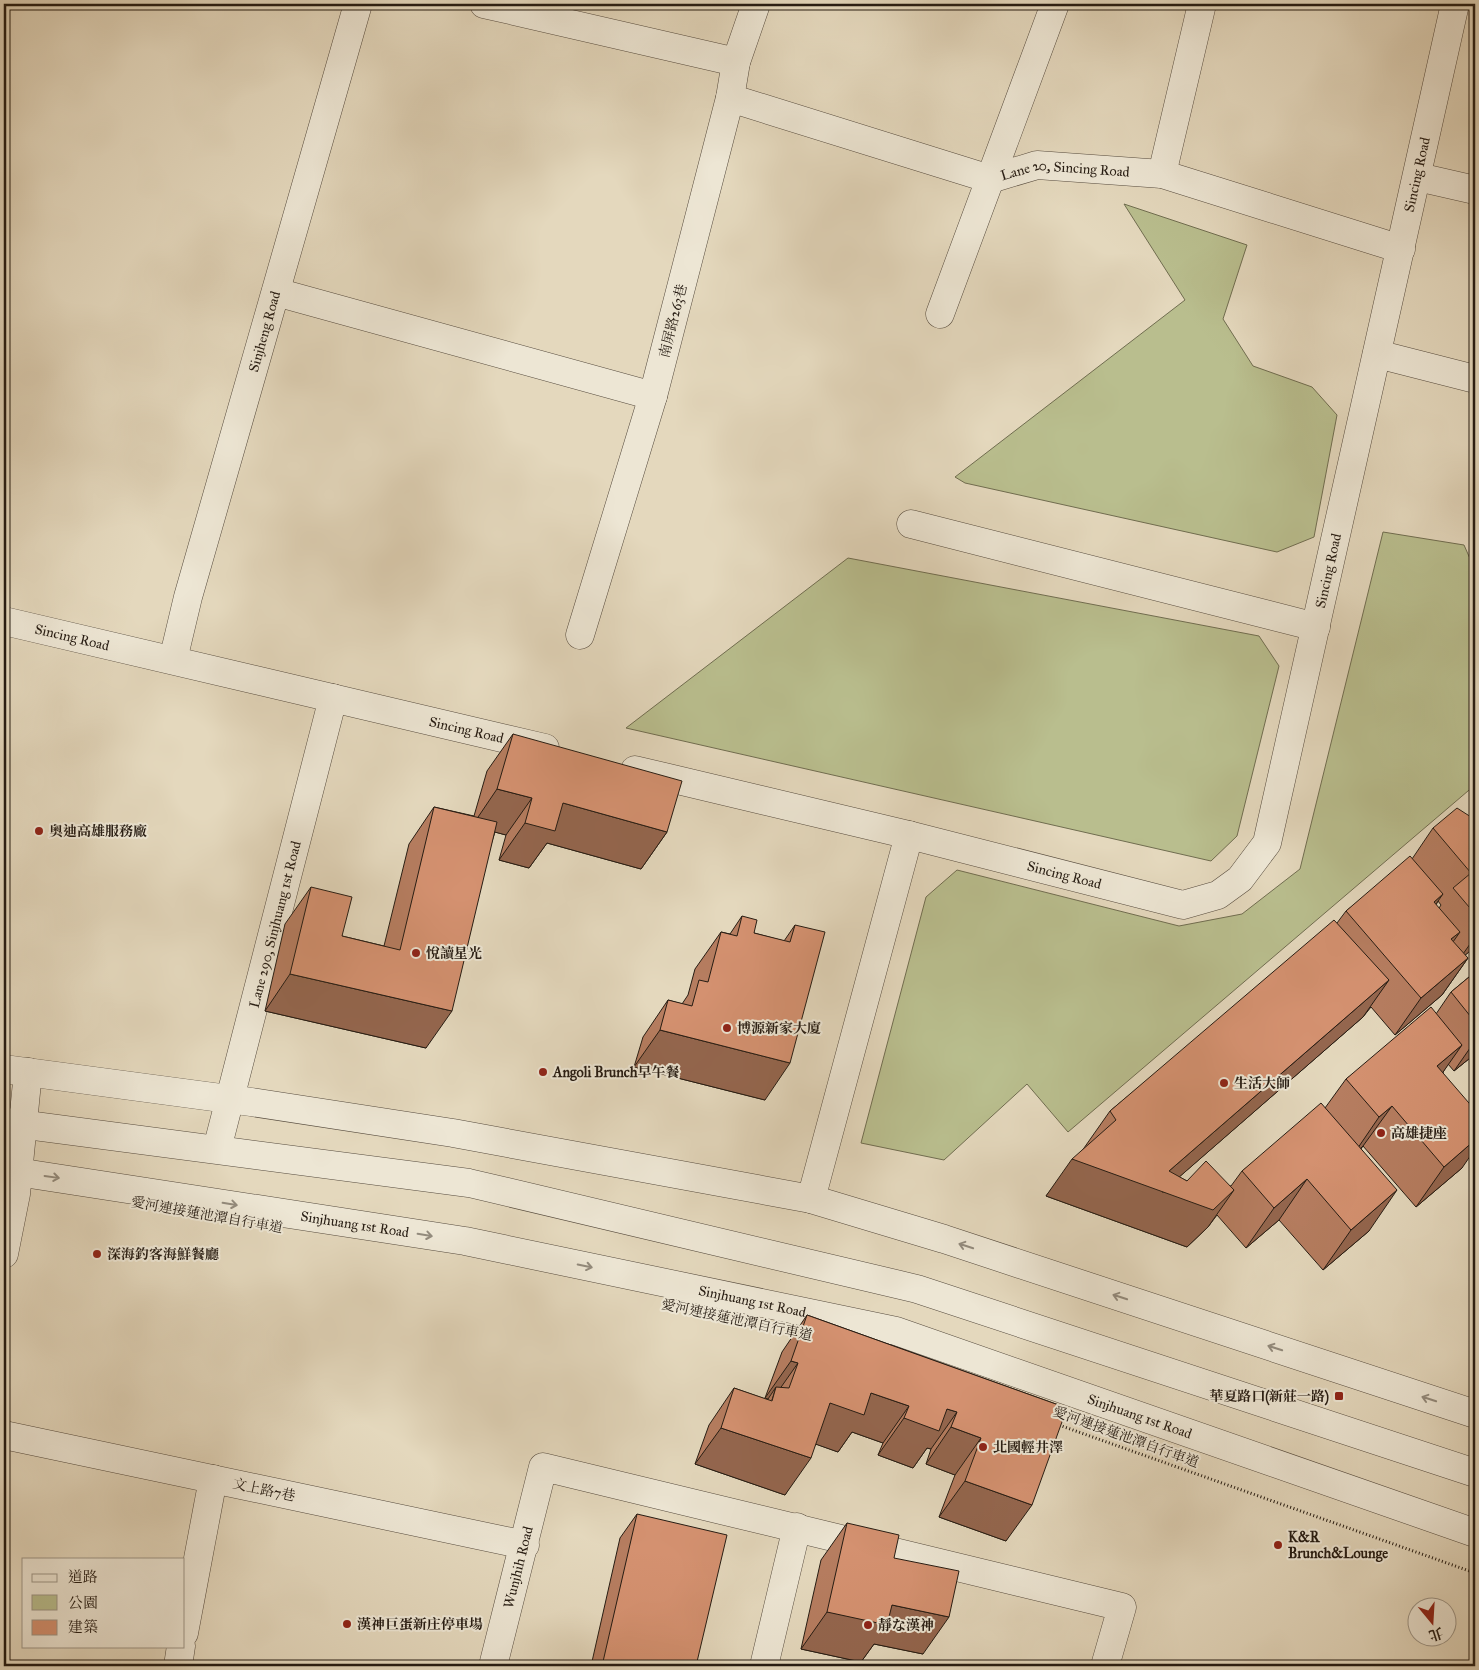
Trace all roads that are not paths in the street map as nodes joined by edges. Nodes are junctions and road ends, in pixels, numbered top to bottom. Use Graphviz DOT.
graph roads {
  1 [pos="358,4"];
  2 [pos="484,4"];
  3 [pos="756,4"];
  4 [pos="1055,4"];
  5 [pos="1202,4"];
  6 [pos="1455,4"];
  7 [pos="736,62"];
  8 [pos="730,98"];
  9 [pos="1162,174"];
  10 [pos="1418,177"];
  11 [pos="990,179"];
  12 [pos="1475,190"];
  13 [pos="1401,249"];
  14 [pos="276,292"];
  15 [pos="940,314"];
  16 [pos="1377,354"];
  17 [pos="1475,380"];
  18 [pos="653,396"];
  19 [pos="911,524"];
  20 [pos="4,621"];
  21 [pos="1316,627"];
  22 [pos="580,635"];
  23 [pos="173,660"];
  24 [pos="333,698"];
  25 [pos="569,754"];
  26 [pos="608,763"];
  27 [pos="909,835"];
  28 [pos="16,1071"];
  29 [pos="230,1099"];
  30 [pos="13,1122"];
  31 [pos="217,1149"];
  32 [pos="11,1171"];
  33 [pos="811,1200"];
  34 [pos="4,1254"];
  35 [pos="1475,1414"];
  36 [pos="4,1435"];
  37 [pos="1475,1473"];
  38 [pos="213,1479"];
  39 [pos="797,1527"];
  40 [pos="1475,1533"];
  41 [pos="525,1545"];
  42 [pos="185,1628"];
  43 [pos="181,1648"];
  44 [pos="178,1666"];
  45 [pos="493,1666"];
  46 [pos="764,1666"];
  47 [pos="1105,1666"];
  1 -- 14 [label="street, Sinjheng Road"];
  2 -- 7 [label="street"];
  3 -- 7 [label="street, 南屏路263巷"];
  4 -- 11 [label="street"];
  5 -- 9 [label="street"];
  6 -- 10 [label="street, Sincing Road"];
  7 -- 8 [label="street, 南屏路263巷"];
  8 -- 11 [label="street, Lane 20, Sincing Road"];
  8 -- 18 [label="street, 南屏路263巷"];
  9 -- 11 [label="street, Lane 20, Sincing Road"];
  9 -- 13 [label="street, Lane 20, Sincing Road"];
  10 -- 12 [label="street"];
  10 -- 13 [label="street, Sincing Road"];
  11 -- 15 [label="street"];
  13 -- 16 [label="street, Sincing Road"];
  14 -- 18 [label="street"];
  14 -- 23 [label="street, Sinjheng Road"];
  16 -- 17 [label="street"];
  16 -- 21 [label="street, Sincing Road"];
  18 -- 22 [label="street, 南屏路263巷"];
  19 -- 21 [label="street"];
  20 -- 23 [label="street, Sincing Road"];
  21 -- 27 [label="street, Sincing Road"];
  23 -- 24 [label="street, Sincing Road"];
  24 -- 25 [label="street, Sincing Road"];
  24 -- 29 [label="street, Lane 290, Sinjhuang 1st Road"];
  26 -- 27 [label="street, Sincing Road"];
  27 -- 33 [label="street"];
  28 -- 29 [label="street"];
  28 -- 30 [label="street"];
  29 -- 31 [label="street, Lane 290, Sinjhuang 1st Road"];
  29 -- 33 [label="street"];
  30 -- 31 [label="street"];
  30 -- 32 [label="street"];
  31 -- 37 [label="street"];
  32 -- 34 [label="street"];
  32 -- 40 [label="street, Sinjhuang 1st Road, one-way"];
  35 -- 33 [label="street, one-way"];
  36 -- 38 [label="street, 文上路7巷"];
  38 -- 41 [label="street, 文上路7巷"];
  38 -- 42 [label="street"];
  39 -- 41 [label="street, Wunjhih Road"];
  39 -- 46 [label="street"];
  39 -- 47 [label="street"];
  41 -- 45 [label="street, Wunjhih Road"];
  43 -- 44 [label="street"];
}
